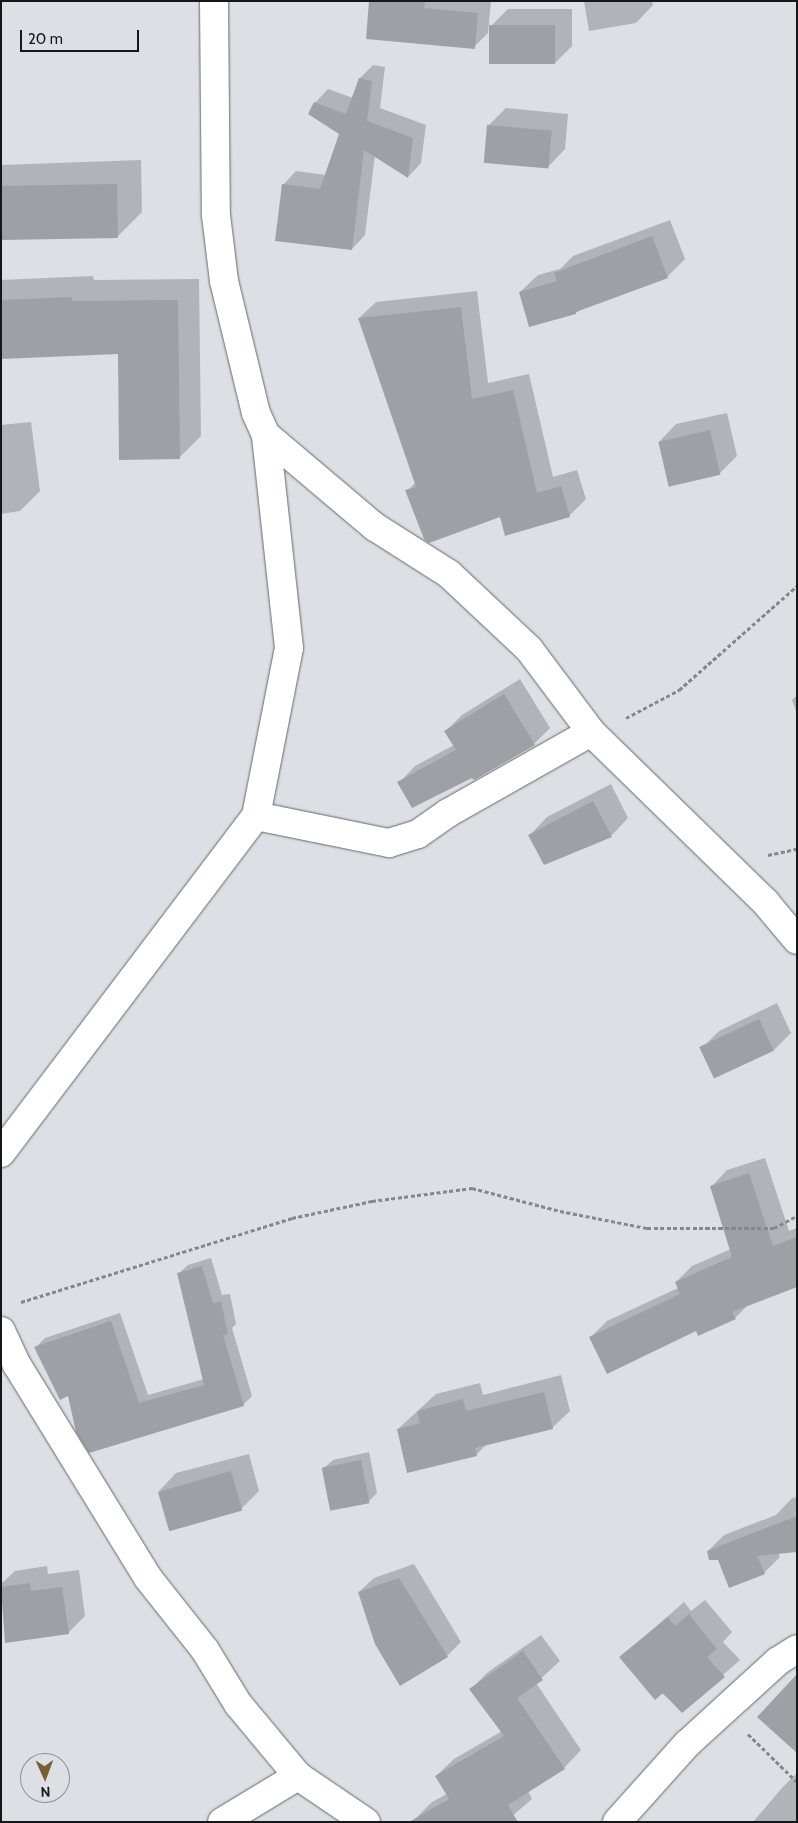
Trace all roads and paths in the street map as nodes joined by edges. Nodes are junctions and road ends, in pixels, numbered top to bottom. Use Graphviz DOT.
graph roads {
  1 [pos="214,1"];
  2 [pos="266,435"];
  3 [pos="797,586"];
  4 [pos="593,733"];
  5 [pos="256,816"];
  6 [pos="797,940"];
  7 [pos="1,1153"];
  8 [pos="797,1216"];
  9 [pos="18,1303"];
  10 [pos="1,1331"];
  11 [pos="797,1649"];
  12 [pos="725,1710"];
  13 [pos="298,1776"];
  14 [pos="797,1782"];
  15 [pos="222,1822"];
  16 [pos="366,1822"];
  17 [pos="617,1822"];
  1 -- 2 [label="street"];
  2 -- 4 [label="street"];
  2 -- 5 [label="street"];
  3 -- 4 [label="path"];
  4 -- 5 [label="street"];
  4 -- 6 [label="street"];
  5 -- 7 [label="street"];
  8 -- 9 [label="path"];
  10 -- 13 [label="street"];
  11 -- 12 [label="street"];
  12 -- 14 [label="path"];
  12 -- 17 [label="street"];
  13 -- 15 [label="street"];
  13 -- 16 [label="street"];
}
